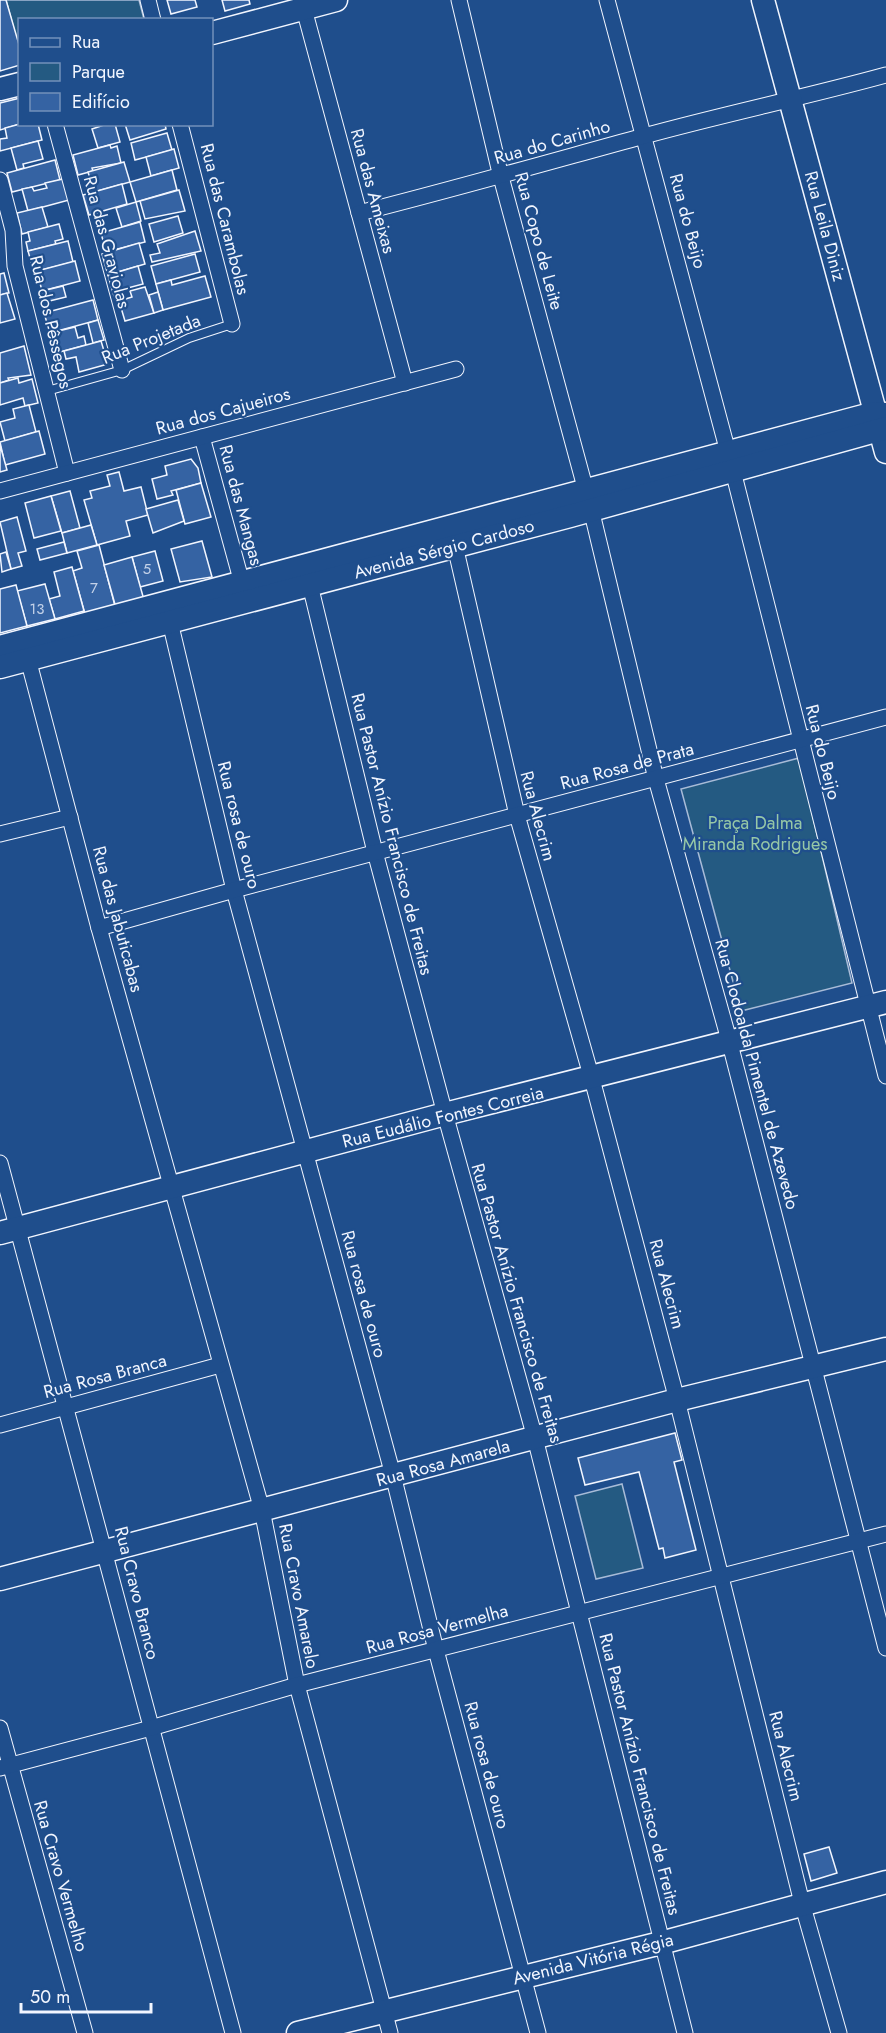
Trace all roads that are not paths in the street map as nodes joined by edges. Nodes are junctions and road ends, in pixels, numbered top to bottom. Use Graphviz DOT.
graph roads {
  1 [pos="148,0"];
  2 [pos="459,0"];
  3 [pos="607,0"];
  4 [pos="763,0"];
  5 [pos="320,3"];
  6 [pos="152,18"];
  7 [pos="213,33"];
  8 [pos="886,75"];
  9 [pos="18,84"];
  10 [pos="0,89"];
  11 [pos="791,102"];
  12 [pos="56,126"];
  13 [pos="181,126"];
  14 [pos="645,136"];
  15 [pos="501,177"];
  16 [pos="0,180"];
  17 [pos="359,213"];
  18 [pos="15,246"];
  19 [pos="0,250"];
  20 [pos="232,324"];
  21 [pos="456,369"];
  22 [pos="122,370"];
  23 [pos="405,383"];
  24 [pos="46,391"];
  25 [pos="883,428"];
  26 [pos="202,437"];
  27 [pos="731,462"];
  28 [pos="67,473"];
  29 [pos="0,491"];
  30 [pos="588,500"];
  31 [pos="452,537"];
  32 [pos="308,575"];
  33 [pos="245,592"];
  34 [pos="168,612"];
  35 [pos="0,647"];
  36 [pos="26,650"];
  37 [pos="0,667"];
  38 [pos="886,717"];
  39 [pos="799,740"];
  40 [pos="656,778"];
  41 [pos="517,815"];
  42 [pos="70,817"];
  43 [pos="0,834"];
  44 [pos="375,852"];
  45 [pos="234,890"];
  46 [pos="99,928"];
  47 [pos="877,1004"];
  48 [pos="729,1040"];
  49 [pos="886,1076"];
  50 [pos="592,1079"];
  51 [pos="444,1114"];
  52 [pos="306,1152"];
  53 [pos="0,1163"];
  54 [pos="172,1189"];
  55 [pos="10,1231"];
  56 [pos="886,1349"];
  57 [pos="220,1365"];
  58 [pos="813,1368"];
  59 [pos="677,1401"];
  60 [pos="68,1406"];
  61 [pos="0,1425"];
  62 [pos="535,1438"];
  63 [pos="393,1475"];
  64 [pos="262,1510"];
  65 [pos="886,1534"];
  66 [pos="858,1541"];
  67 [pos="107,1552"];
  68 [pos="721,1577"];
  69 [pos="0,1579"];
  70 [pos="579,1612"];
  71 [pos="886,1648"];
  72 [pos="436,1650"];
  73 [pos="297,1685"];
  74 [pos="0,1728"];
  75 [pos="151,1728"];
  76 [pos="5,1766"];
  77 [pos="886,1882"];
  78 [pos="802,1903"];
  79 [pos="661,1943"];
  80 [pos="523,1976"];
  81 [pos="385,2011"];
  82 [pos="85,2033"];
  83 [pos="233,2033"];
  84 [pos="298,2033"];
  85 [pos="390,2033"];
  86 [pos="538,2033"];
  87 [pos="685,2033"];
  88 [pos="839,2033"];
  1 -- 6 [label="street"];
  2 -- 15 [label="street, Rua Copo de Leite"];
  3 -- 14 [label="street, Rua do Beijo"];
  4 -- 11 [label="street, Rua Leila Diniz"];
  5 -- 7 [label="street"];
  5 -- 17 [label="street, Rua das Ameixas"];
  8 -- 11 [label="street, Rua do Carinho"];
  9 -- 10 [label="street"];
  11 -- 14 [label="street, Rua do Carinho"];
  11 -- 25 [label="street, Rua Leila Diniz"];
  12 -- 22 [label="street, Rua das Graviolas"];
  13 -- 20 [label="street, Rua das Carambolas"];
  14 -- 15 [label="street, Rua do Carinho"];
  14 -- 27 [label="street, Rua do Beijo"];
  15 -- 17 [label="street, Rua do Carinho"];
  15 -- 30 [label="street, Rua Copo de Leite"];
  16 -- 18 [label="street, Rua dos Pêssegos"];
  17 -- 23 [label="street, Rua das Ameixas"];
  18 -- 19 [label="street"];
  18 -- 24 [label="street, Rua dos Pêssegos"];
  20 -- 22 [label="lane, Rua Projetada"];
  21 -- 23 [label="street, Rua dos Cajueiros"];
  22 -- 24 [label="lane, Rua Projetada"];
  23 -- 26 [label="street, Rua dos Cajueiros"];
  24 -- 28 [label="street, Rua dos Pêssegos"];
  25 -- 27 [label="street, Avenida Sérgio Cardoso"];
  26 -- 28 [label="street, Rua dos Cajueiros"];
  26 -- 33 [label="street, Rua das Mangas"];
  27 -- 30 [label="street, Avenida Sérgio Cardoso"];
  27 -- 39 [label="street, Rua do Beijo"];
  28 -- 29 [label="street, Rua dos Cajueiros"];
  30 -- 31 [label="street, Avenida Sérgio Cardoso"];
  30 -- 40 [label="street, Rua Clodoalda Pimentel de Azevedo"];
  31 -- 32 [label="street, Avenida Sérgio Cardoso"];
  31 -- 41 [label="street, Rua Alecrim"];
  32 -- 33 [label="street, Avenida Sérgio Cardoso"];
  32 -- 44 [label="street, Rua Pastor Anízio Francisco de Freitas"];
  33 -- 34 [label="street, Avenida Sérgio Cardoso"];
  34 -- 36 [label="street, Avenida Sérgio Cardoso"];
  34 -- 45 [label="street, Rua rosa de ouro"];
  35 -- 36 [label="street, Avenida Sérgio Cardoso"];
  36 -- 37 [label="street, Avenida Sérgio Cardoso"];
  36 -- 42 [label="street, Rua das Jabuticabas"];
  38 -- 39 [label="street, Rua Rosa de Prata"];
  39 -- 40 [label="street, Rua Rosa de Prata"];
  39 -- 47 [label="street, Rua do Beijo"];
  40 -- 41 [label="street, Rua Rosa de Prata"];
  40 -- 48 [label="street, Rua Clodoalda Pimentel de Azevedo"];
  41 -- 44 [label="street, Rua Rosa de Prata"];
  41 -- 50 [label="street, Rua Alecrim"];
  42 -- 43 [label="street"];
  42 -- 46 [label="street, Rua das Jabuticabas"];
  44 -- 45 [label="street, Rua Rosa de Prata"];
  44 -- 51 [label="street, Rua Pastor Anízio Francisco de Freitas"];
  45 -- 46 [label="street, Rua Rosa de Prata"];
  45 -- 52 [label="street, Rua rosa de ouro"];
  46 -- 54 [label="street, Rua das Jabuticabas"];
  47 -- 48 [label="street, Rua Eudálio Fontes Correia"];
  47 -- 49 [label="street, Rua do Beijo"];
  48 -- 50 [label="street, Rua Eudálio Fontes Correia"];
  48 -- 58 [label="street, Rua Clodoalda Pimentel de Azevedo"];
  50 -- 51 [label="street, Rua Eudálio Fontes Correia"];
  50 -- 59 [label="street, Rua Alecrim"];
  51 -- 52 [label="street, Rua Eudálio Fontes Correia"];
  51 -- 62 [label="street, Rua Pastor Anízio Francisco de Freitas"];
  52 -- 54 [label="street, Rua Eudálio Fontes Correia"];
  52 -- 63 [label="street, Rua rosa de ouro"];
  53 -- 55 [label="street, Rua Cravo Branco"];
  54 -- 55 [label="street, Rua Eudálio Fontes Correia"];
  54 -- 57 [label="street, Rua Cravo Amarelo"];
  55 -- 60 [label="street, Rua Cravo Branco"];
  56 -- 58 [label="street, Rua Rosa Amarela"];
  57 -- 60 [label="street, Rua Rosa Branca"];
  57 -- 64 [label="street, Rua Cravo Amarelo"];
  58 -- 59 [label="street, Rua Rosa Amarela"];
  58 -- 66 [label="street, Rua Clodoalda Pimentel de Azevedo"];
  59 -- 62 [label="street, Rua Rosa Amarela"];
  59 -- 68 [label="street, Rua Alecrim"];
  60 -- 61 [label="street, Rua Rosa Branca"];
  60 -- 67 [label="street, Rua Cravo Branco"];
  62 -- 63 [label="street, Rua Rosa Amarela"];
  62 -- 70 [label="street, Rua Pastor Anízio Francisco de Freitas"];
  63 -- 64 [label="street, Rua Rosa Amarela"];
  63 -- 72 [label="street, Rua rosa de ouro"];
  64 -- 67 [label="street, Rua Rosa Amarela"];
  64 -- 73 [label="street, Rua Cravo Amarelo"];
  65 -- 66 [label="street, Rua Rosa Vermelha"];
  66 -- 68 [label="street, Rua Rosa Vermelha"];
  66 -- 71 [label="street, Rua Clodoalda Pimentel de Azevedo"];
  67 -- 69 [label="street, Rua Rosa Amarela"];
  67 -- 75 [label="street, Rua Cravo Branco"];
  68 -- 70 [label="street, Rua Rosa Vermelha"];
  68 -- 78 [label="street, Rua Alecrim"];
  70 -- 72 [label="street, Rua Rosa Vermelha"];
  70 -- 79 [label="street, Rua Pastor Anízio Francisco de Freitas"];
  72 -- 73 [label="street, Rua Rosa Vermelha"];
  72 -- 80 [label="street, Rua rosa de ouro"];
  73 -- 75 [label="street, Rua Rosa Vermelha"];
  73 -- 81 [label="street, Rua Cravo Amarelo"];
  74 -- 76 [label="street, Rua Cravo Vermelho"];
  75 -- 76 [label="street, Rua Rosa Vermelha"];
  75 -- 83 [label="street, Rua Cravo Branco"];
  76 -- 82 [label="street, Rua Cravo Vermelho"];
  77 -- 78 [label="street, Avenida Vitória Régia"];
  78 -- 79 [label="street, Avenida Vitória Régia"];
  78 -- 88 [label="street, Rua Alecrim"];
  79 -- 80 [label="street, Avenida Vitória Régia"];
  79 -- 87 [label="street, Rua Pastor Anízio Francisco de Freitas"];
  80 -- 81 [label="street, Avenida Vitória Régia"];
  80 -- 86 [label="street, Rua rosa de ouro"];
  81 -- 84 [label="street, Avenida Vitória Régia"];
  81 -- 85 [label="street, Rua Cravo Amarelo"];
}
